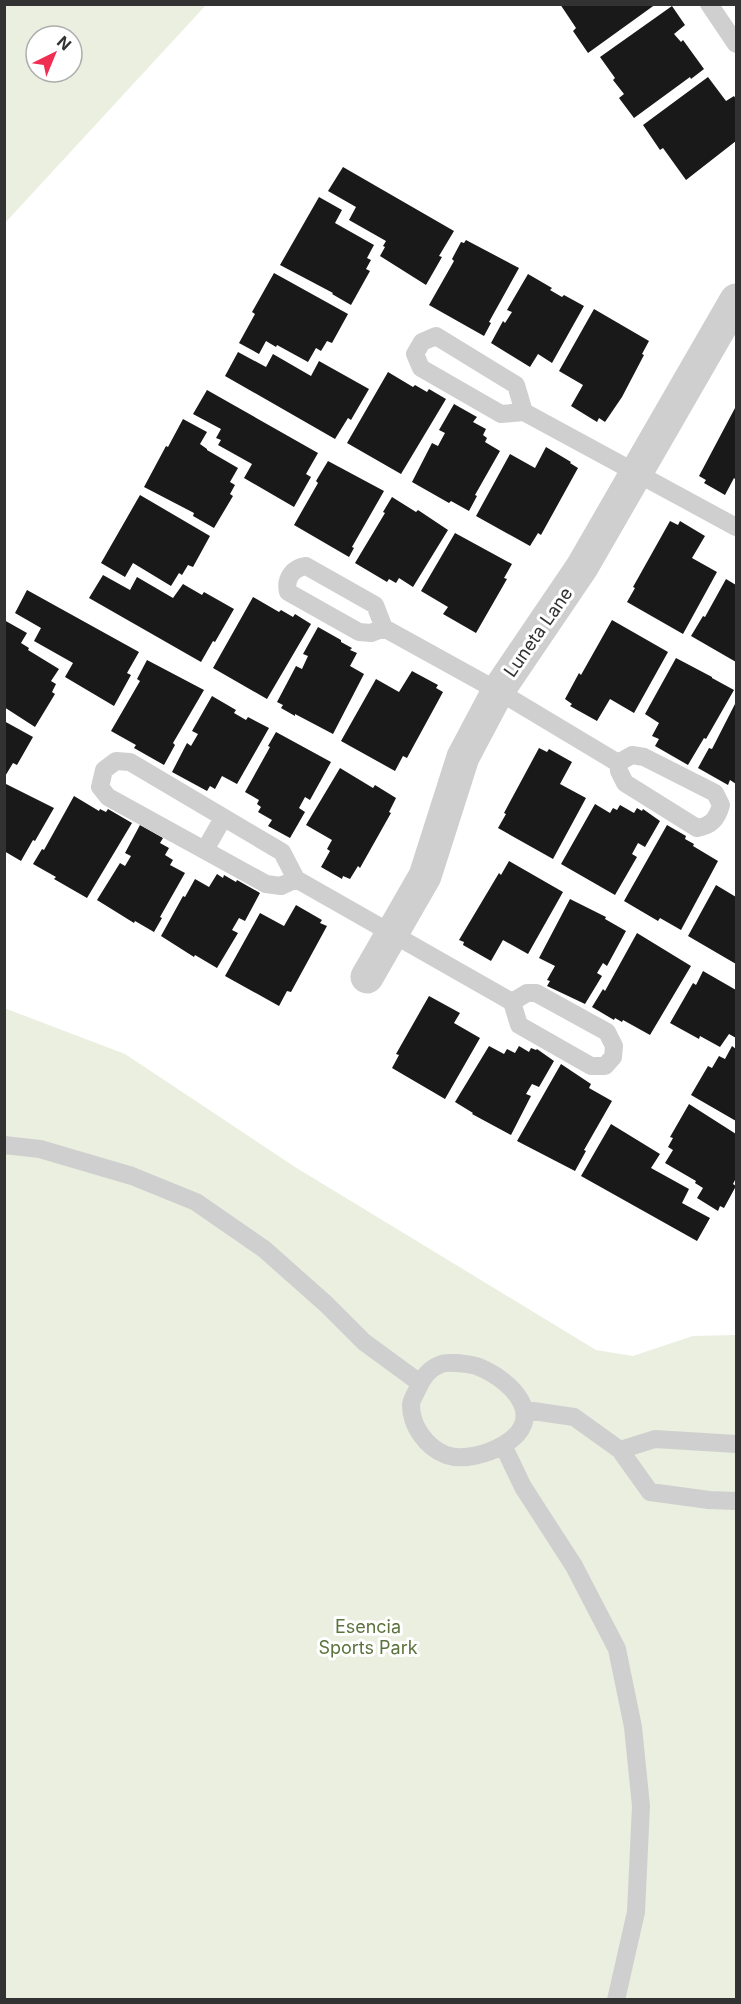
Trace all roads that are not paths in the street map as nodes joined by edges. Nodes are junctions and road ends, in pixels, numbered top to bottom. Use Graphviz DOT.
graph roads {
  1 [pos="709,4"];
  2 [pos="736,44"];
  3 [pos="735,308"];
  4 [pos="524,412"];
  5 [pos="636,472"];
  6 [pos="736,527"];
  7 [pos="384,628"];
  8 [pos="498,691"];
  9 [pos="618,763"];
  10 [pos="223,818"];
  11 [pos="205,850"];
  12 [pos="296,879"];
  13 [pos="391,932"];
  14 [pos="367,977"];
  15 [pos="512,1002"];
  16 [pos="4,1145"];
  17 [pos="420,1383"];
  18 [pos="526,1410"];
  19 [pos="736,1444"];
  20 [pos="503,1445"];
  21 [pos="620,1450"];
  22 [pos="736,1501"];
  23 [pos="616,2000"];
  1 -- 2 [label="lane"];
  3 -- 5 [label="street, Luneta Lane"];
  4 -- 4 [label="lane"];
  4 -- 5 [label="lane"];
  5 -- 6 [label="lane"];
  5 -- 8 [label="street, Luneta Lane"];
  7 -- 7 [label="lane"];
  7 -- 8 [label="lane"];
  8 -- 9 [label="lane"];
  8 -- 13 [label="street, Luneta Lane"];
  9 -- 9 [label="lane"];
  10 -- 11 [label="lane"];
  10 -- 11 [label="lane"];
  10 -- 12 [label="lane"];
  11 -- 12 [label="lane"];
  12 -- 13 [label="lane"];
  13 -- 14 [label="street, Luneta Lane"];
  13 -- 15 [label="lane"];
  15 -- 15 [label="lane"];
  16 -- 17 [label="lane"];
  17 -- 18 [label="lane"];
  17 -- 20 [label="lane"];
  18 -- 20 [label="lane"];
  18 -- 21 [label="lane"];
  19 -- 21 [label="lane"];
  20 -- 23 [label="lane"];
  21 -- 22 [label="lane"];
}
